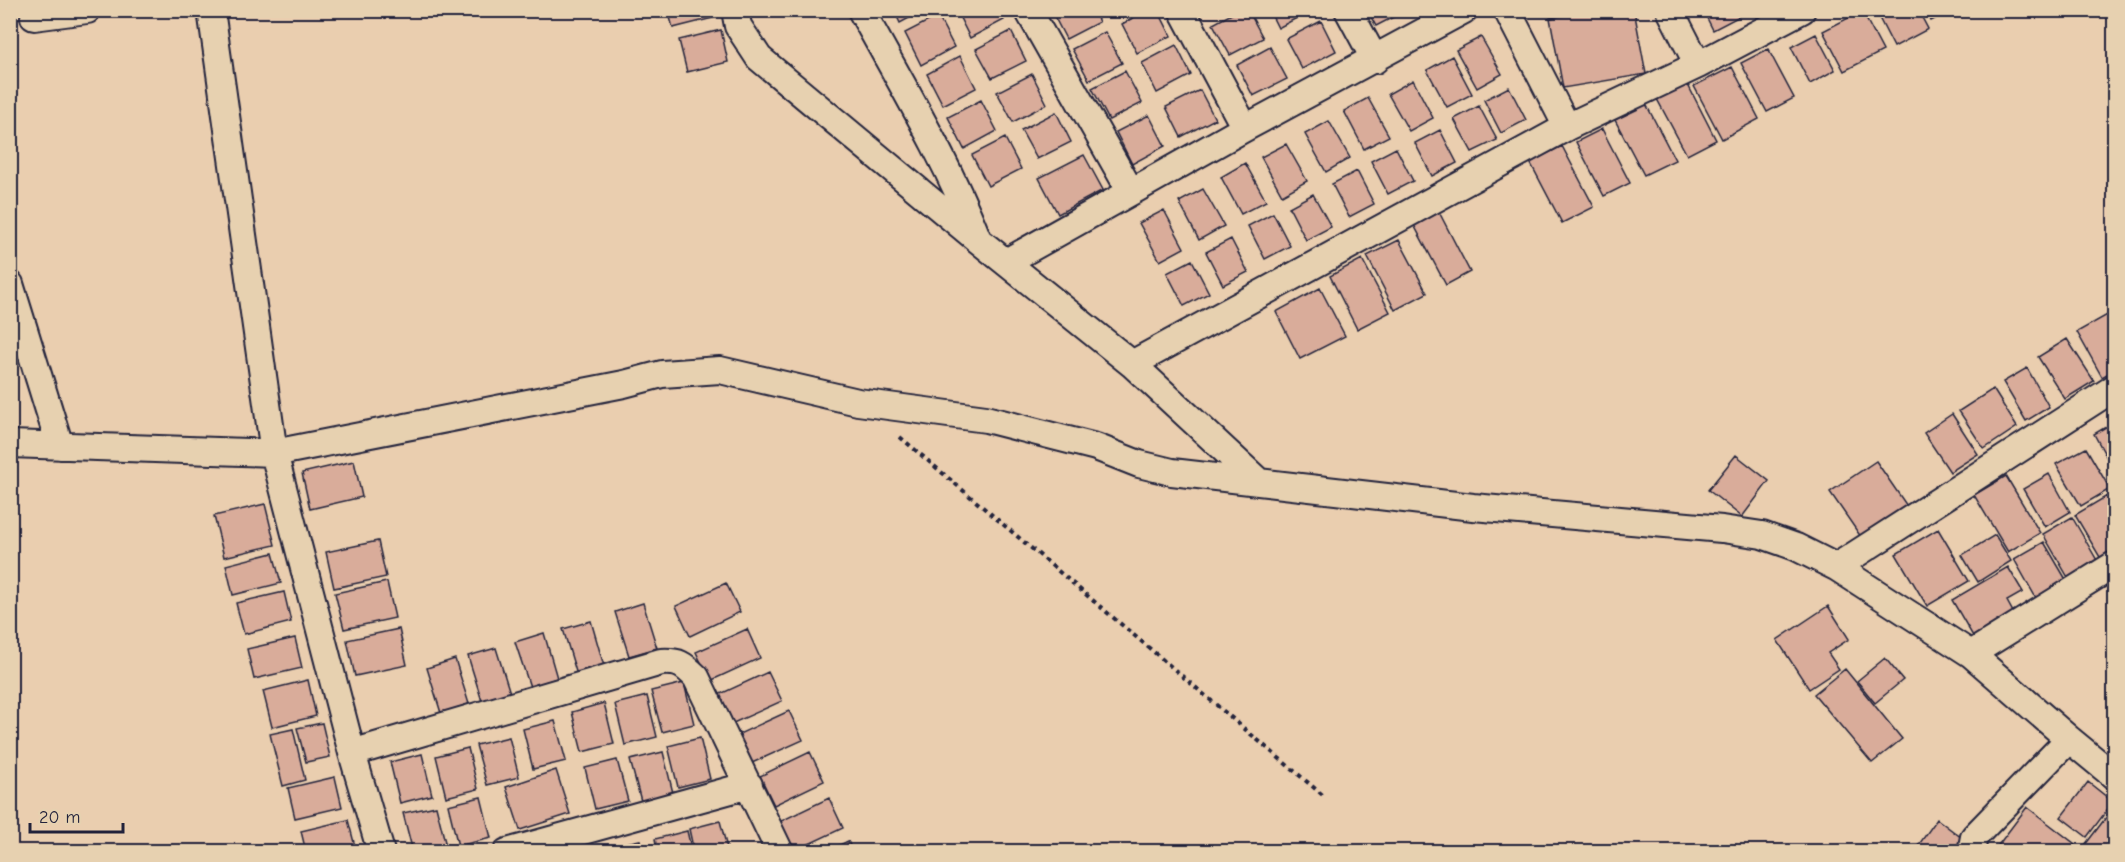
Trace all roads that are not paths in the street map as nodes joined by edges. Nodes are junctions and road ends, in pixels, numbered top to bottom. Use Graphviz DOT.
graph roads {
  1 [pos="87,10"];
  2 [pos="211,10"];
  3 [pos="735,10"];
  4 [pos="861,10"];
  5 [pos="1028,10"];
  6 [pos="1182,10"];
  7 [pos="1348,10"];
  8 [pos="1464,10"];
  9 [pos="1507,10"];
  10 [pos="1670,10"];
  11 [pos="1802,10"];
  12 [pos="34,17"];
  13 [pos="1375,60"];
  14 [pos="1698,65"];
  15 [pos="1567,127"];
  16 [pos="1245,128"];
  17 [pos="1131,192"];
  18 [pos="978,240"];
  19 [pos="1006,262"];
  20 [pos="10,284"];
  21 [pos="1132,364"];
  22 [pos="2115,388"];
  23 [pos="10,444"];
  24 [pos="60,446"];
  25 [pos="274,453"];
  26 [pos="1258,481"];
  27 [pos="2115,565"];
  28 [pos="1836,567"];
  29 [pos="1971,654"];
  30 [pos="2069,740"];
  31 [pos="352,753"];
  32 [pos="2115,776"];
  33 [pos="749,785"];
  34 [pos="381,852"];
  35 [pos="507,852"];
  36 [pos="780,852"];
  37 [pos="1971,852"];
  1 -- 12 [label="street"];
  2 -- 25 [label="street"];
  3 -- 18 [label="street"];
  4 -- 18 [label="street"];
  5 -- 17 [label="street"];
  6 -- 16 [label="street"];
  7 -- 13 [label="street"];
  8 -- 13 [label="street"];
  9 -- 15 [label="street"];
  10 -- 14 [label="street"];
  11 -- 14 [label="street"];
  13 -- 16 [label="street"];
  14 -- 15 [label="street"];
  15 -- 21 [label="street"];
  16 -- 17 [label="street"];
  17 -- 19 [label="street"];
  18 -- 19 [label="street"];
  19 -- 21 [label="street"];
  20 -- 24 [label="street"];
  21 -- 26 [label="street"];
  22 -- 28 [label="street"];
  23 -- 24 [label="street"];
  24 -- 25 [label="street"];
  25 -- 26 [label="street"];
  25 -- 31 [label="street"];
  26 -- 28 [label="street"];
  27 -- 29 [label="street"];
  28 -- 29 [label="street"];
  29 -- 30 [label="street"];
  30 -- 32 [label="street"];
  30 -- 37 [label="street"];
  31 -- 33 [label="street"];
  31 -- 34 [label="street"];
  33 -- 35 [label="street"];
  33 -- 36 [label="street"];
}
